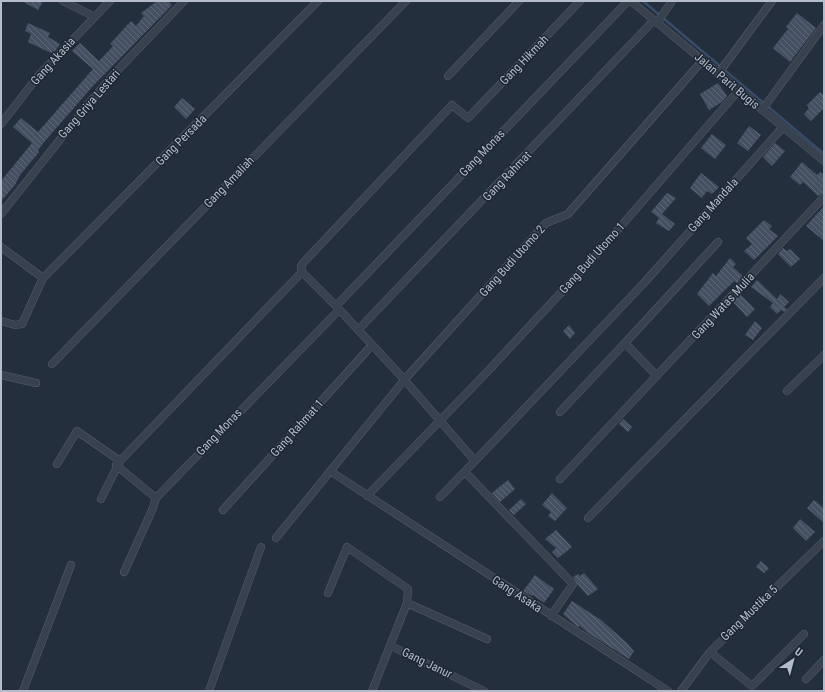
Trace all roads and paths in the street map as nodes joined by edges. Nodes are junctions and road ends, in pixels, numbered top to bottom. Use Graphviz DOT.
graph roads {
  1 [pos="63,1"];
  2 [pos="110,1"];
  3 [pos="184,1"];
  4 [pos="318,1"];
  5 [pos="406,1"];
  6 [pos="519,1"];
  7 [pos="580,1"];
  8 [pos="628,1"];
  9 [pos="631,1"];
  10 [pos="672,1"];
  11 [pos="772,1"];
  12 [pos="94,17"];
  13 [pos="656,22"];
  14 [pos="824,25"];
  15 [pos="702,61"];
  16 [pos="718,74"];
  17 [pos="448,76"];
  18 [pos="739,90"];
  19 [pos="762,110"];
  20 [pos="1,124"];
  21 [pos="783,126"];
  22 [pos="824,161"];
  23 [pos="824,197"];
  24 [pos="1,214"];
  25 [pos="718,242"];
  26 [pos="1,247"];
  27 [pos="302,272"];
  28 [pos="43,278"];
  29 [pos="824,278"];
  30 [pos="338,308"];
  31 [pos="1,321"];
  32 [pos="358,330"];
  33 [pos="625,343"];
  34 [pos="372,345"];
  35 [pos="824,354"];
  36 [pos="52,364"];
  37 [pos="1,375"];
  38 [pos="657,376"];
  39 [pos="405,380"];
  40 [pos="36,383"];
  41 [pos="787,391"];
  42 [pos="560,412"];
  43 [pos="439,421"];
  44 [pos="475,461"];
  45 [pos="118,463"];
  46 [pos="57,464"];
  47 [pos="330,471"];
  48 [pos="465,472"];
  49 [pos="560,479"];
  50 [pos="367,496"];
  51 [pos="440,497"];
  52 [pos="156,498"];
  53 [pos="101,499"];
  54 [pos="223,510"];
  55 [pos="588,518"];
  56 [pos="276,538"];
  57 [pos="824,541"];
  58 [pos="261,547"];
  59 [pos="71,565"];
  60 [pos="124,572"];
  61 [pos="328,593"];
  62 [pos="407,603"];
  63 [pos="551,616"];
  64 [pos="804,634"];
  65 [pos="487,639"];
  66 [pos="391,646"];
  67 [pos="710,652"];
  68 [pos="824,660"];
  69 [pos="806,679"];
  70 [pos="23,691"];
  71 [pos="209,691"];
  72 [pos="372,691"];
  73 [pos="484,691"];
  74 [pos="668,691"];
  75 [pos="681,691"];
  1 -- 12 [label="street"];
  2 -- 12 [label="street, Gang Akasia"];
  3 -- 24 [label="street, Gang Griya Lestari"];
  4 -- 28 [label="street, Gang Persada"];
  5 -- 36 [label="street, Gang Amaliah"];
  6 -- 17 [label="street"];
  7 -- 27 [label="street, Gang Hikmah"];
  8 -- 30 [label="street, Gang Monas"];
  9 -- 13 [label="street, Jalan Parit Bugis"];
  10 -- 13 [label="street, Gang Rahmat"];
  11 -- 16 [label="street"];
  12 -- 20 [label="street, Gang Akasia"];
  13 -- 15 [label="street, Jalan Parit Bugis"];
  13 -- 32 [label="street, Gang Rahmat"];
  14 -- 19 [label="street"];
  15 -- 16 [label="street, Jalan Parit Bugis"];
  15 -- 39 [label="street, Gang Budi Utomo 2"];
  16 -- 18 [label="street, Jalan Parit Bugis"];
  18 -- 19 [label="street, Jalan Parit Bugis"];
  18 -- 43 [label="street, Gang Budi Utomo 1"];
  19 -- 21 [label="street, Jalan Parit Bugis"];
  21 -- 22 [label="street, Jalan Parit Bugis"];
  21 -- 44 [label="street, Gang Mandala"];
  23 -- 38 [label="street, Gang Watas Mulia"];
  25 -- 33 [label="street"];
  26 -- 28 [label="street"];
  27 -- 30 [label="street"];
  27 -- 45 [label="street"];
  28 -- 31 [label="street"];
  29 -- 55 [label="street"];
  30 -- 32 [label="street"];
  30 -- 52 [label="street, Gang Monas"];
  32 -- 34 [label="street"];
  33 -- 38 [label="street"];
  33 -- 42 [label="street"];
  34 -- 39 [label="street"];
  34 -- 54 [label="street, Gang Rahmat 1"];
  35 -- 41 [label="street"];
  37 -- 40 [label="street"];
  38 -- 49 [label="street, Gang Watas Mulia"];
  39 -- 43 [label="street"];
  39 -- 47 [label="street, Gang Budi Utomo 2"];
  43 -- 44 [label="street"];
  43 -- 50 [label="street, Gang Budi Utomo 1"];
  44 -- 48 [label="street, Gang Mandala"];
  45 -- 46 [label="street"];
  45 -- 52 [label="street"];
  45 -- 53 [label="street"];
  47 -- 50 [label="street, Gang Asaka"];
  47 -- 56 [label="street, Gang Budi Utomo 2"];
  48 -- 51 [label="street, Gang Mandala"];
  48 -- 63 [label="street"];
  50 -- 63 [label="street, Gang Asaka"];
  52 -- 60 [label="street, Gang Monas"];
  57 -- 67 [label="street, Gang Mustika 5"];
  58 -- 71 [label="street"];
  59 -- 70 [label="street"];
  61 -- 62 [label="street"];
  62 -- 65 [label="street"];
  62 -- 66 [label="street"];
  63 -- 74 [label="street, Gang Asaka"];
  64 -- 67 [label="street"];
  66 -- 72 [label="street"];
  66 -- 73 [label="street, Gang Janur"];
  67 -- 75 [label="street, Gang Mustika 5"];
  68 -- 69 [label="street"];
}
